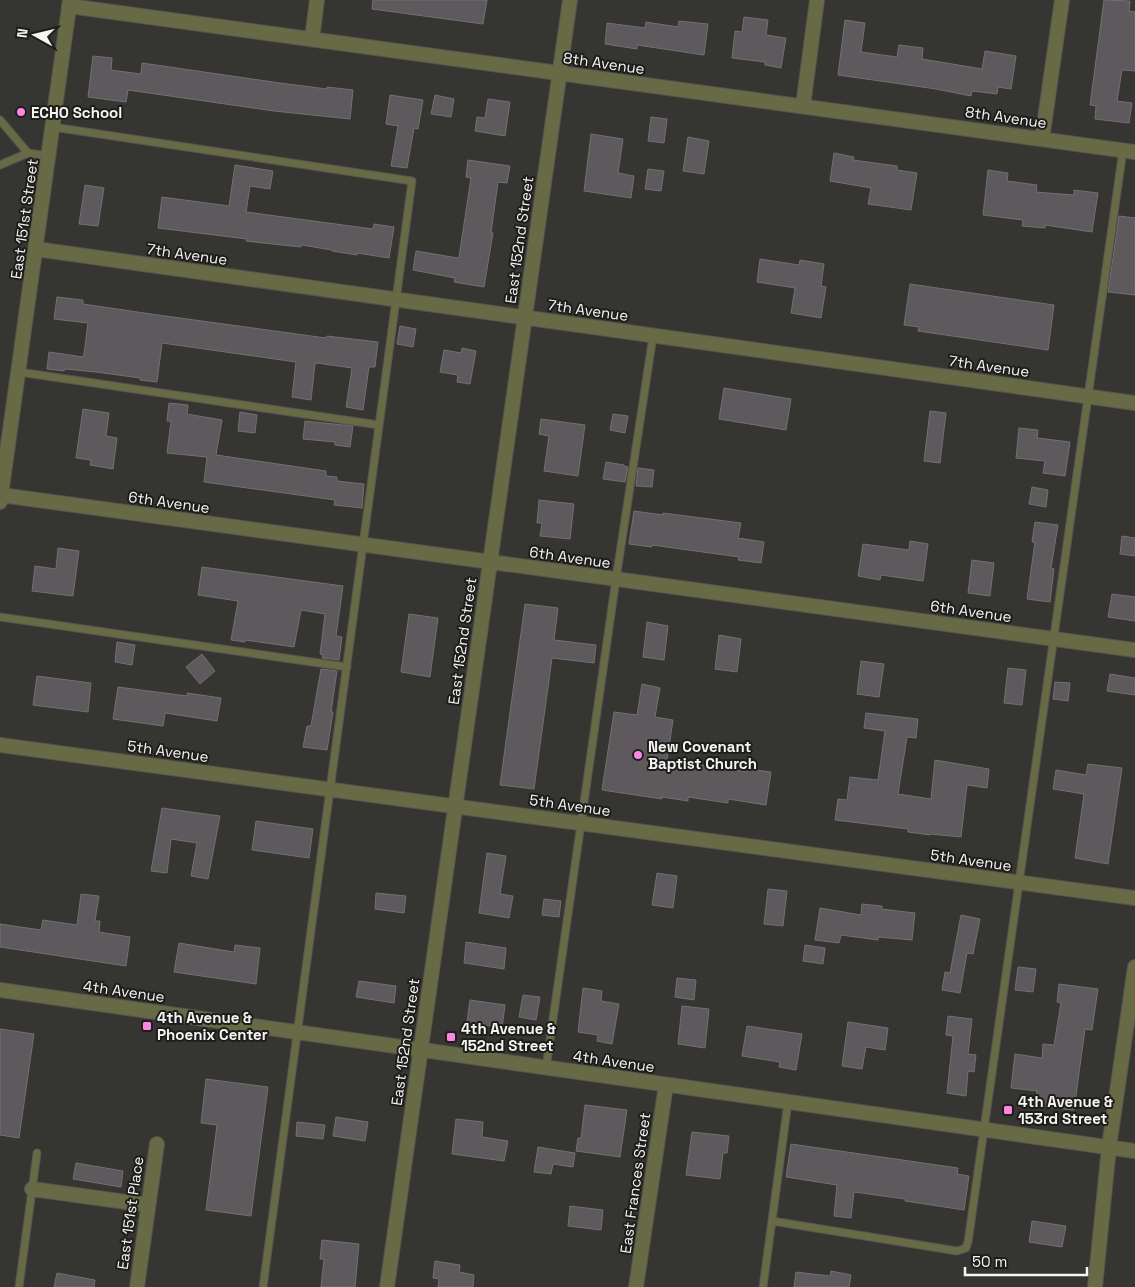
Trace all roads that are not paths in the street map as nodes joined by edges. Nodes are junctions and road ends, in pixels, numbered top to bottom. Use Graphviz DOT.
graph roads {
  1 [pos="318,0"];
  2 [pos="570,0"];
  3 [pos="817,0"];
  4 [pos="1062,0"];
  5 [pos="70,3"];
  6 [pos="312,39"];
  7 [pos="559,73"];
  8 [pos="802,106"];
  9 [pos="0,120"];
  10 [pos="53,127"];
  11 [pos="1042,139"];
  12 [pos="1129,151"];
  13 [pos="28,153"];
  14 [pos="49,156"];
  15 [pos="0,165"];
  16 [pos="36,249"];
  17 [pos="396,300"];
  18 [pos="524,318"];
  19 [pos="653,336"];
  20 [pos="18,372"];
  21 [pos="1088,397"];
  22 [pos="1135,403"];
  23 [pos="5,425"];
  24 [pos="380,425"];
  25 [pos="0,499"];
  26 [pos="363,545"];
  27 [pos="490,562"];
  28 [pos="616,579"];
  29 [pos="0,617"];
  30 [pos="1054,639"];
  31 [pos="1135,650"];
  32 [pos="347,667"];
  33 [pos="0,745"];
  34 [pos="330,789"];
  35 [pos="455,806"];
  36 [pos="582,823"];
  37 [pos="1019,882"];
  38 [pos="1135,898"];
  39 [pos="1135,967"];
  40 [pos="0,990"];
  41 [pos="298,1032"];
  42 [pos="420,1050"];
  43 [pos="546,1068"];
  44 [pos="666,1084"];
  45 [pos="788,1102"];
  46 [pos="984,1130"];
  47 [pos="156,1144"];
  48 [pos="1109,1147"];
  49 [pos="1135,1151"];
  50 [pos="38,1153"];
  51 [pos="32,1189"];
  52 [pos="148,1205"];
  53 [pos="772,1221"];
  54 [pos="19,1287"];
  55 [pos="136,1287"];
  56 [pos="263,1287"];
  57 [pos="387,1287"];
  58 [pos="636,1287"];
  59 [pos="763,1287"];
  60 [pos="1095,1287"];
  1 -- 6 [label="street"];
  2 -- 7 [label="street, East 152nd Street"];
  3 -- 8 [label="street"];
  4 -- 11 [label="street"];
  5 -- 6 [label="street, 8th Avenue"];
  5 -- 10 [label="street, East 151st Street"];
  6 -- 7 [label="street, 8th Avenue"];
  7 -- 8 [label="street, 8th Avenue"];
  7 -- 18 [label="street, East 152nd Street"];
  8 -- 11 [label="street, 8th Avenue"];
  9 -- 13 [label="lane"];
  10 -- 14 [label="street, East 151st Street"];
  10 -- 17 [label="lane"];
  11 -- 12 [label="street, 8th Avenue"];
  12 -- 21 [label="lane"];
  13 -- 14 [label="lane"];
  13 -- 15 [label="lane"];
  14 -- 16 [label="street, East 151st Street"];
  16 -- 17 [label="street, 7th Avenue"];
  16 -- 20 [label="street, East 151st Street"];
  17 -- 18 [label="street, 7th Avenue"];
  17 -- 24 [label="lane"];
  18 -- 19 [label="street, 7th Avenue"];
  18 -- 27 [label="street, East 152nd Street"];
  19 -- 21 [label="street, 7th Avenue"];
  19 -- 28 [label="lane"];
  20 -- 23 [label="street, East 151st Street"];
  20 -- 24 [label="lane"];
  21 -- 22 [label="street, 7th Avenue"];
  21 -- 30 [label="lane"];
  23 -- 25 [label="street, East 151st Street"];
  24 -- 26 [label="lane"];
  25 -- 26 [label="street, 6th Avenue"];
  26 -- 27 [label="street, 6th Avenue"];
  26 -- 32 [label="lane"];
  27 -- 28 [label="street, 6th Avenue"];
  27 -- 35 [label="street, East 152nd Street"];
  28 -- 30 [label="street, 6th Avenue"];
  28 -- 36 [label="lane"];
  29 -- 32 [label="lane"];
  30 -- 31 [label="street, 6th Avenue"];
  30 -- 37 [label="lane"];
  32 -- 34 [label="lane"];
  33 -- 34 [label="street, 5th Avenue"];
  34 -- 35 [label="street, 5th Avenue"];
  34 -- 41 [label="lane"];
  35 -- 36 [label="street, 5th Avenue"];
  35 -- 42 [label="street, East 152nd Street"];
  36 -- 37 [label="street, 5th Avenue"];
  36 -- 43 [label="lane"];
  37 -- 38 [label="street, 5th Avenue"];
  37 -- 46 [label="lane"];
  39 -- 48 [label="street"];
  40 -- 41 [label="street, 4th Avenue"];
  41 -- 42 [label="street, 4th Avenue"];
  41 -- 56 [label="lane"];
  42 -- 43 [label="street, 4th Avenue"];
  42 -- 57 [label="street, East 152nd Street"];
  43 -- 44 [label="street, 4th Avenue"];
  44 -- 45 [label="street, 4th Avenue"];
  44 -- 58 [label="street, East Frances Street"];
  45 -- 46 [label="street, 4th Avenue"];
  45 -- 53 [label="lane"];
  46 -- 48 [label="street, 4th Avenue"];
  46 -- 53 [label="lane"];
  47 -- 52 [label="street, East 151st Place"];
  48 -- 49 [label="street, 4th Avenue"];
  48 -- 60 [label="street"];
  50 -- 51 [label="lane"];
  51 -- 52 [label="street"];
  51 -- 54 [label="lane"];
  52 -- 55 [label="street, East 151st Place"];
  53 -- 59 [label="lane"];
}
